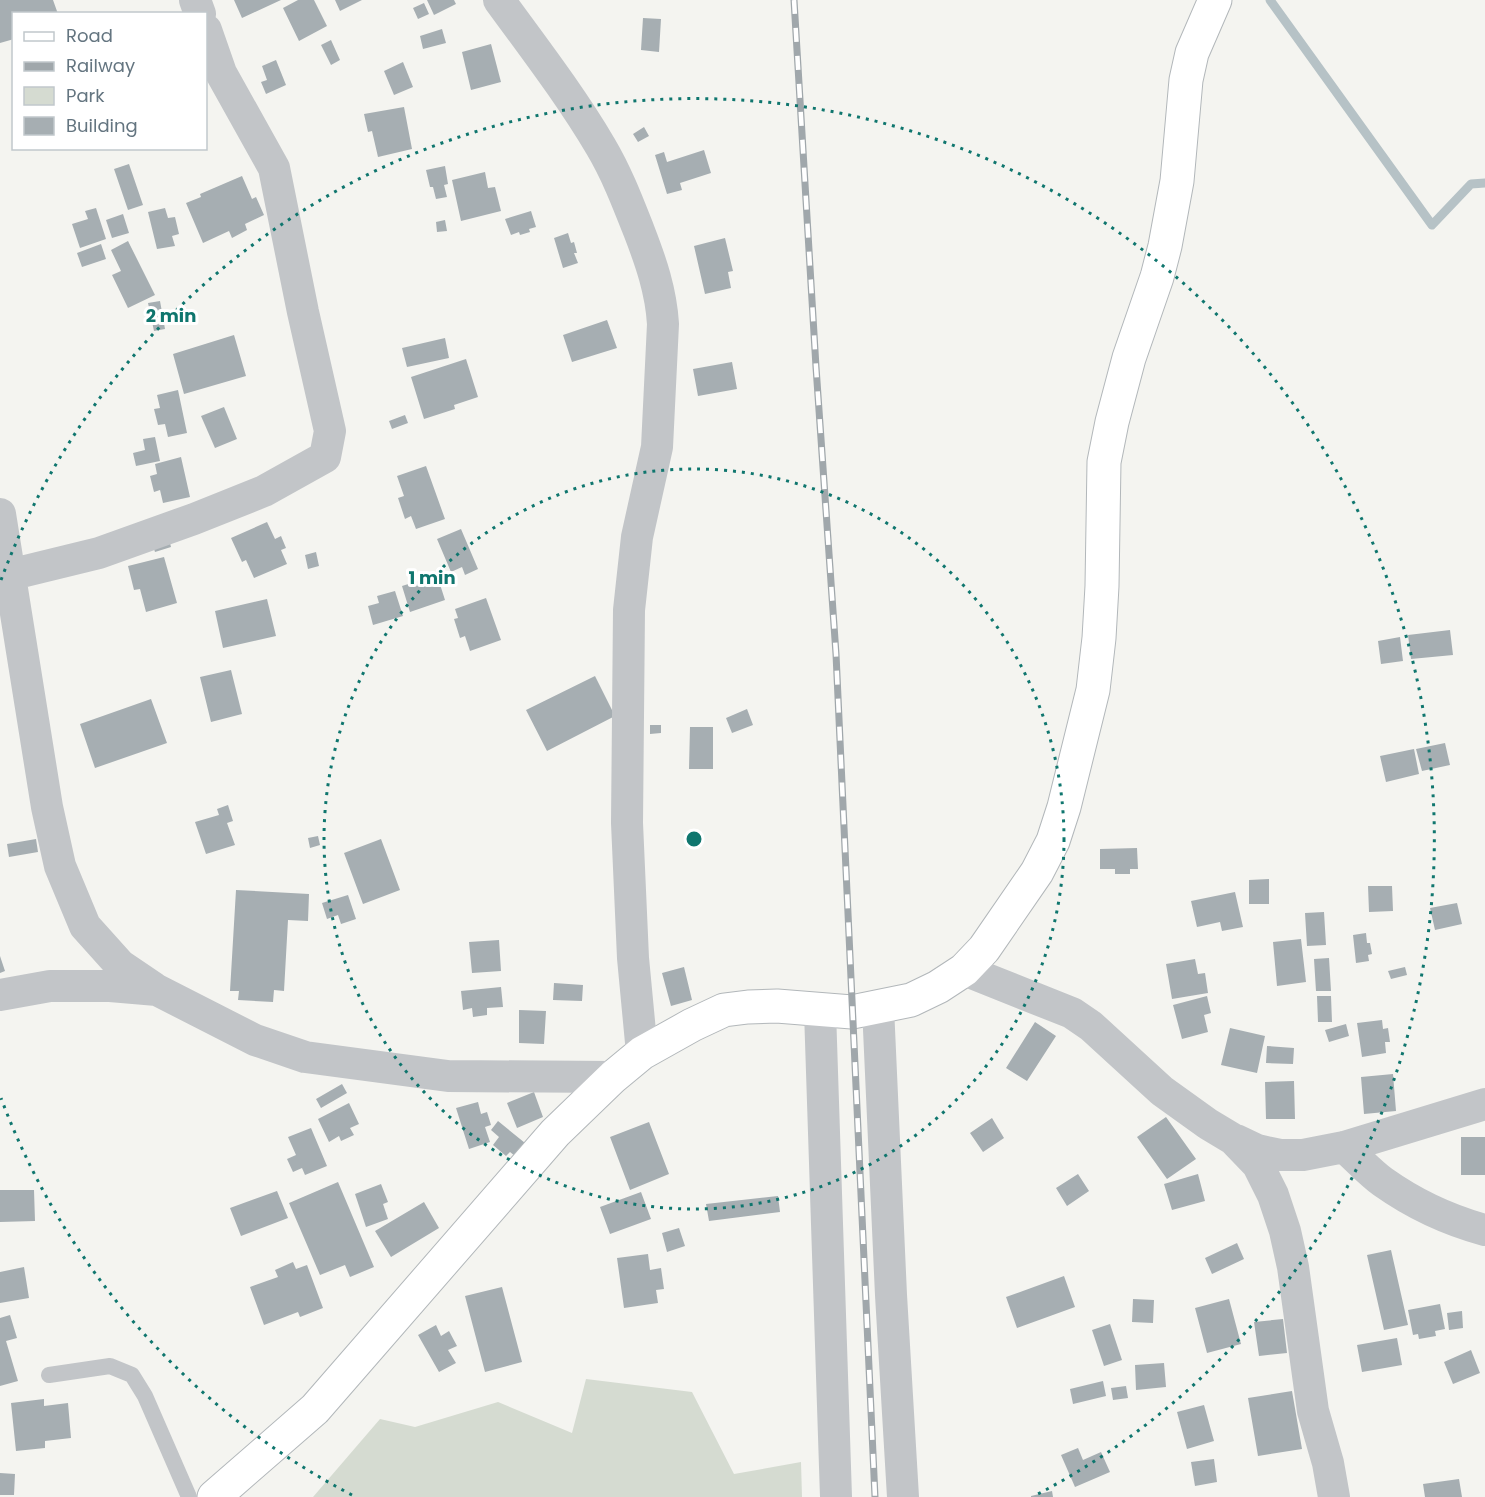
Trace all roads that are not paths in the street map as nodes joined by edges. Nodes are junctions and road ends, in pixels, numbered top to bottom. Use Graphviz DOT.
graph roads {
  1 [pos="499,0"];
  2 [pos="1215,0"];
  3 [pos="207,33"];
  4 [pos="0,514"];
  5 [pos="9,575"];
  6 [pos="964,970"];
  7 [pos="157,990"];
  8 [pos="0,995"];
  9 [pos="878,1007"];
  10 [pos="820,1011"];
  11 [pos="642,1053"];
  12 [pos="613,1077"];
  13 [pos="1485,1104"];
  14 [pos="1233,1139"];
  15 [pos="1344,1147"];
  16 [pos="1485,1230"];
  17 [pos="50,1375"];
  18 [pos="189,1497"];
  19 [pos="214,1497"];
  20 [pos="836,1497"];
  21 [pos="903,1497"];
  22 [pos="1334,1497"];
  1 -- 11 [label="street"];
  2 -- 6 [label="street"];
  3 -- 5 [label="street"];
  4 -- 5 [label="street"];
  5 -- 7 [label="street"];
  6 -- 9 [label="street"];
  6 -- 14 [label="street"];
  7 -- 8 [label="street"];
  7 -- 12 [label="street"];
  9 -- 10 [label="street"];
  9 -- 21 [label="street"];
  10 -- 11 [label="street"];
  10 -- 20 [label="street"];
  11 -- 12 [label="street"];
  12 -- 19 [label="street"];
  13 -- 15 [label="street"];
  14 -- 15 [label="street"];
  14 -- 22 [label="street"];
  15 -- 16 [label="street"];
  17 -- 18 [label="lane"];
}
